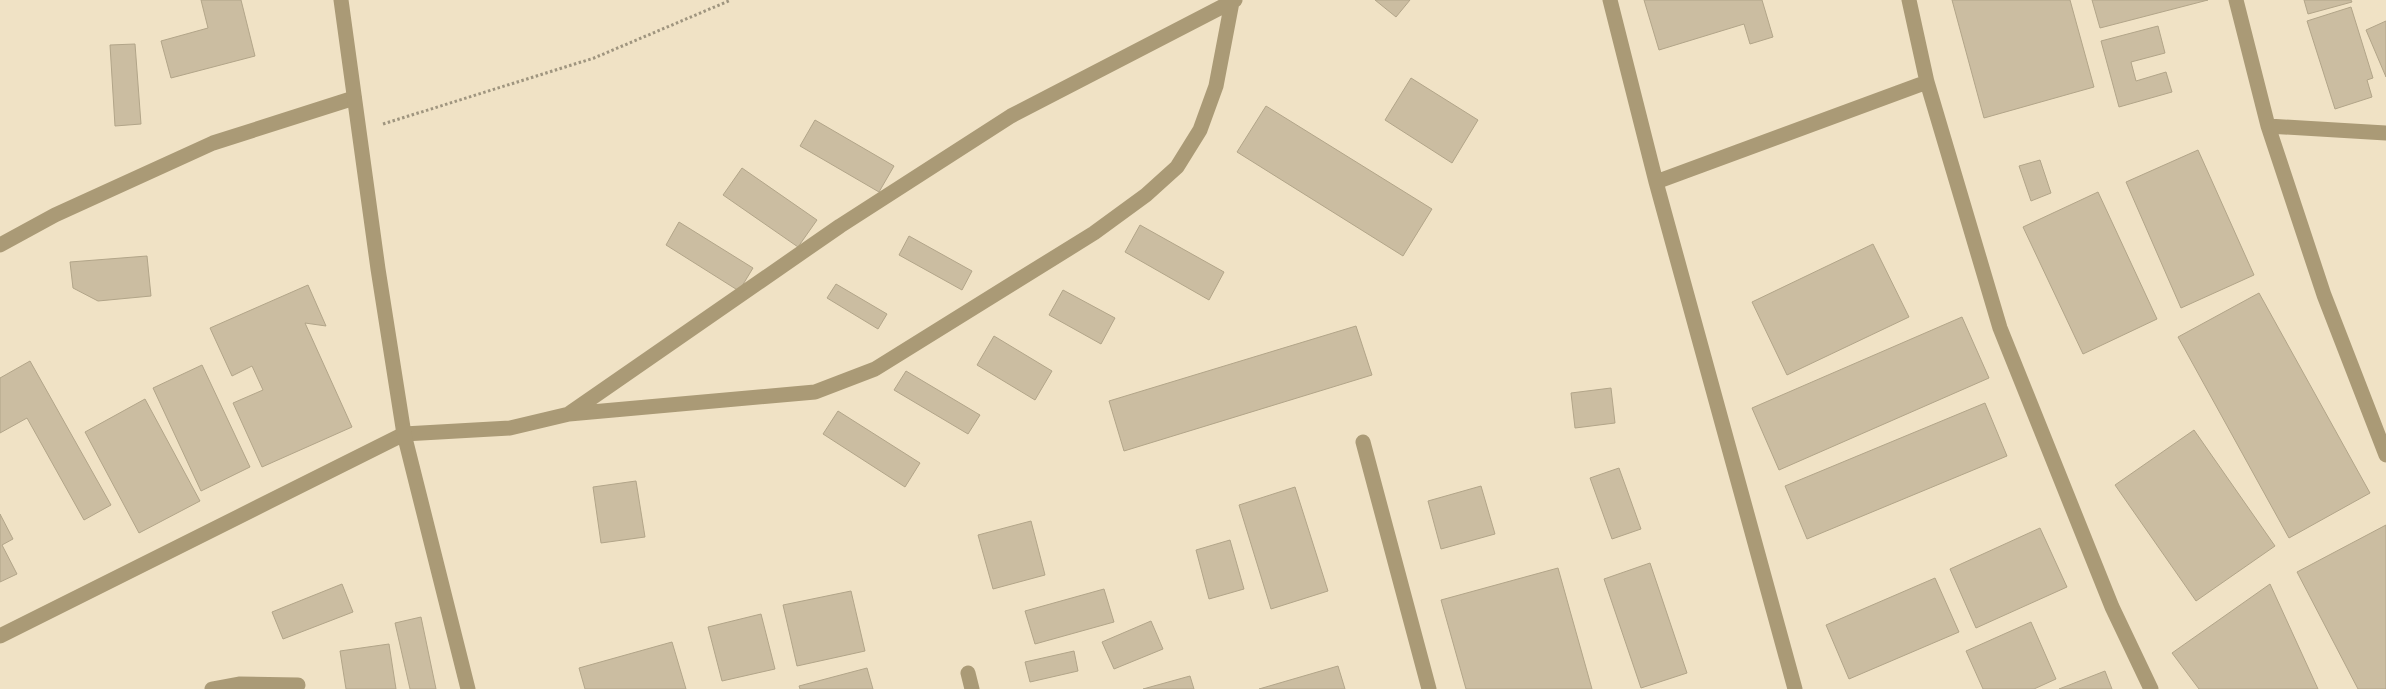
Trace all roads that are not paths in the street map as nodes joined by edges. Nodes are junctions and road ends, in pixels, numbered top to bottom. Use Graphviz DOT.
graph roads {
  1 [pos="341,0"];
  2 [pos="1610,0"];
  3 [pos="1909,0"];
  4 [pos="2236,0"];
  5 [pos="1234,1"];
  6 [pos="1927,82"];
  7 [pos="354,98"];
  8 [pos="2268,126"];
  9 [pos="2386,133"];
  10 [pos="1656,182"];
  11 [pos="0,245"];
  12 [pos="569,414"];
  13 [pos="404,434"];
  14 [pos="1362,442"];
  15 [pos="2386,455"];
  16 [pos="0,636"];
  17 [pos="968,673"];
  18 [pos="298,685"];
  19 [pos="212,689"];
  20 [pos="468,689"];
  21 [pos="972,689"];
  22 [pos="1429,689"];
  23 [pos="1795,689"];
  24 [pos="2151,689"];
  1 -- 7 [label="street"];
  2 -- 10 [label="street"];
  3 -- 6 [label="street"];
  4 -- 8 [label="street"];
  5 -- 12 [label="street"];
  5 -- 12 [label="street"];
  6 -- 10 [label="street"];
  6 -- 24 [label="street"];
  7 -- 11 [label="street"];
  7 -- 13 [label="street"];
  8 -- 9 [label="street"];
  8 -- 15 [label="street"];
  10 -- 23 [label="street"];
  12 -- 13 [label="street"];
  13 -- 16 [label="street"];
  13 -- 20 [label="street"];
  14 -- 22 [label="street"];
  17 -- 21 [label="street"];
  18 -- 19 [label="street"];
}
